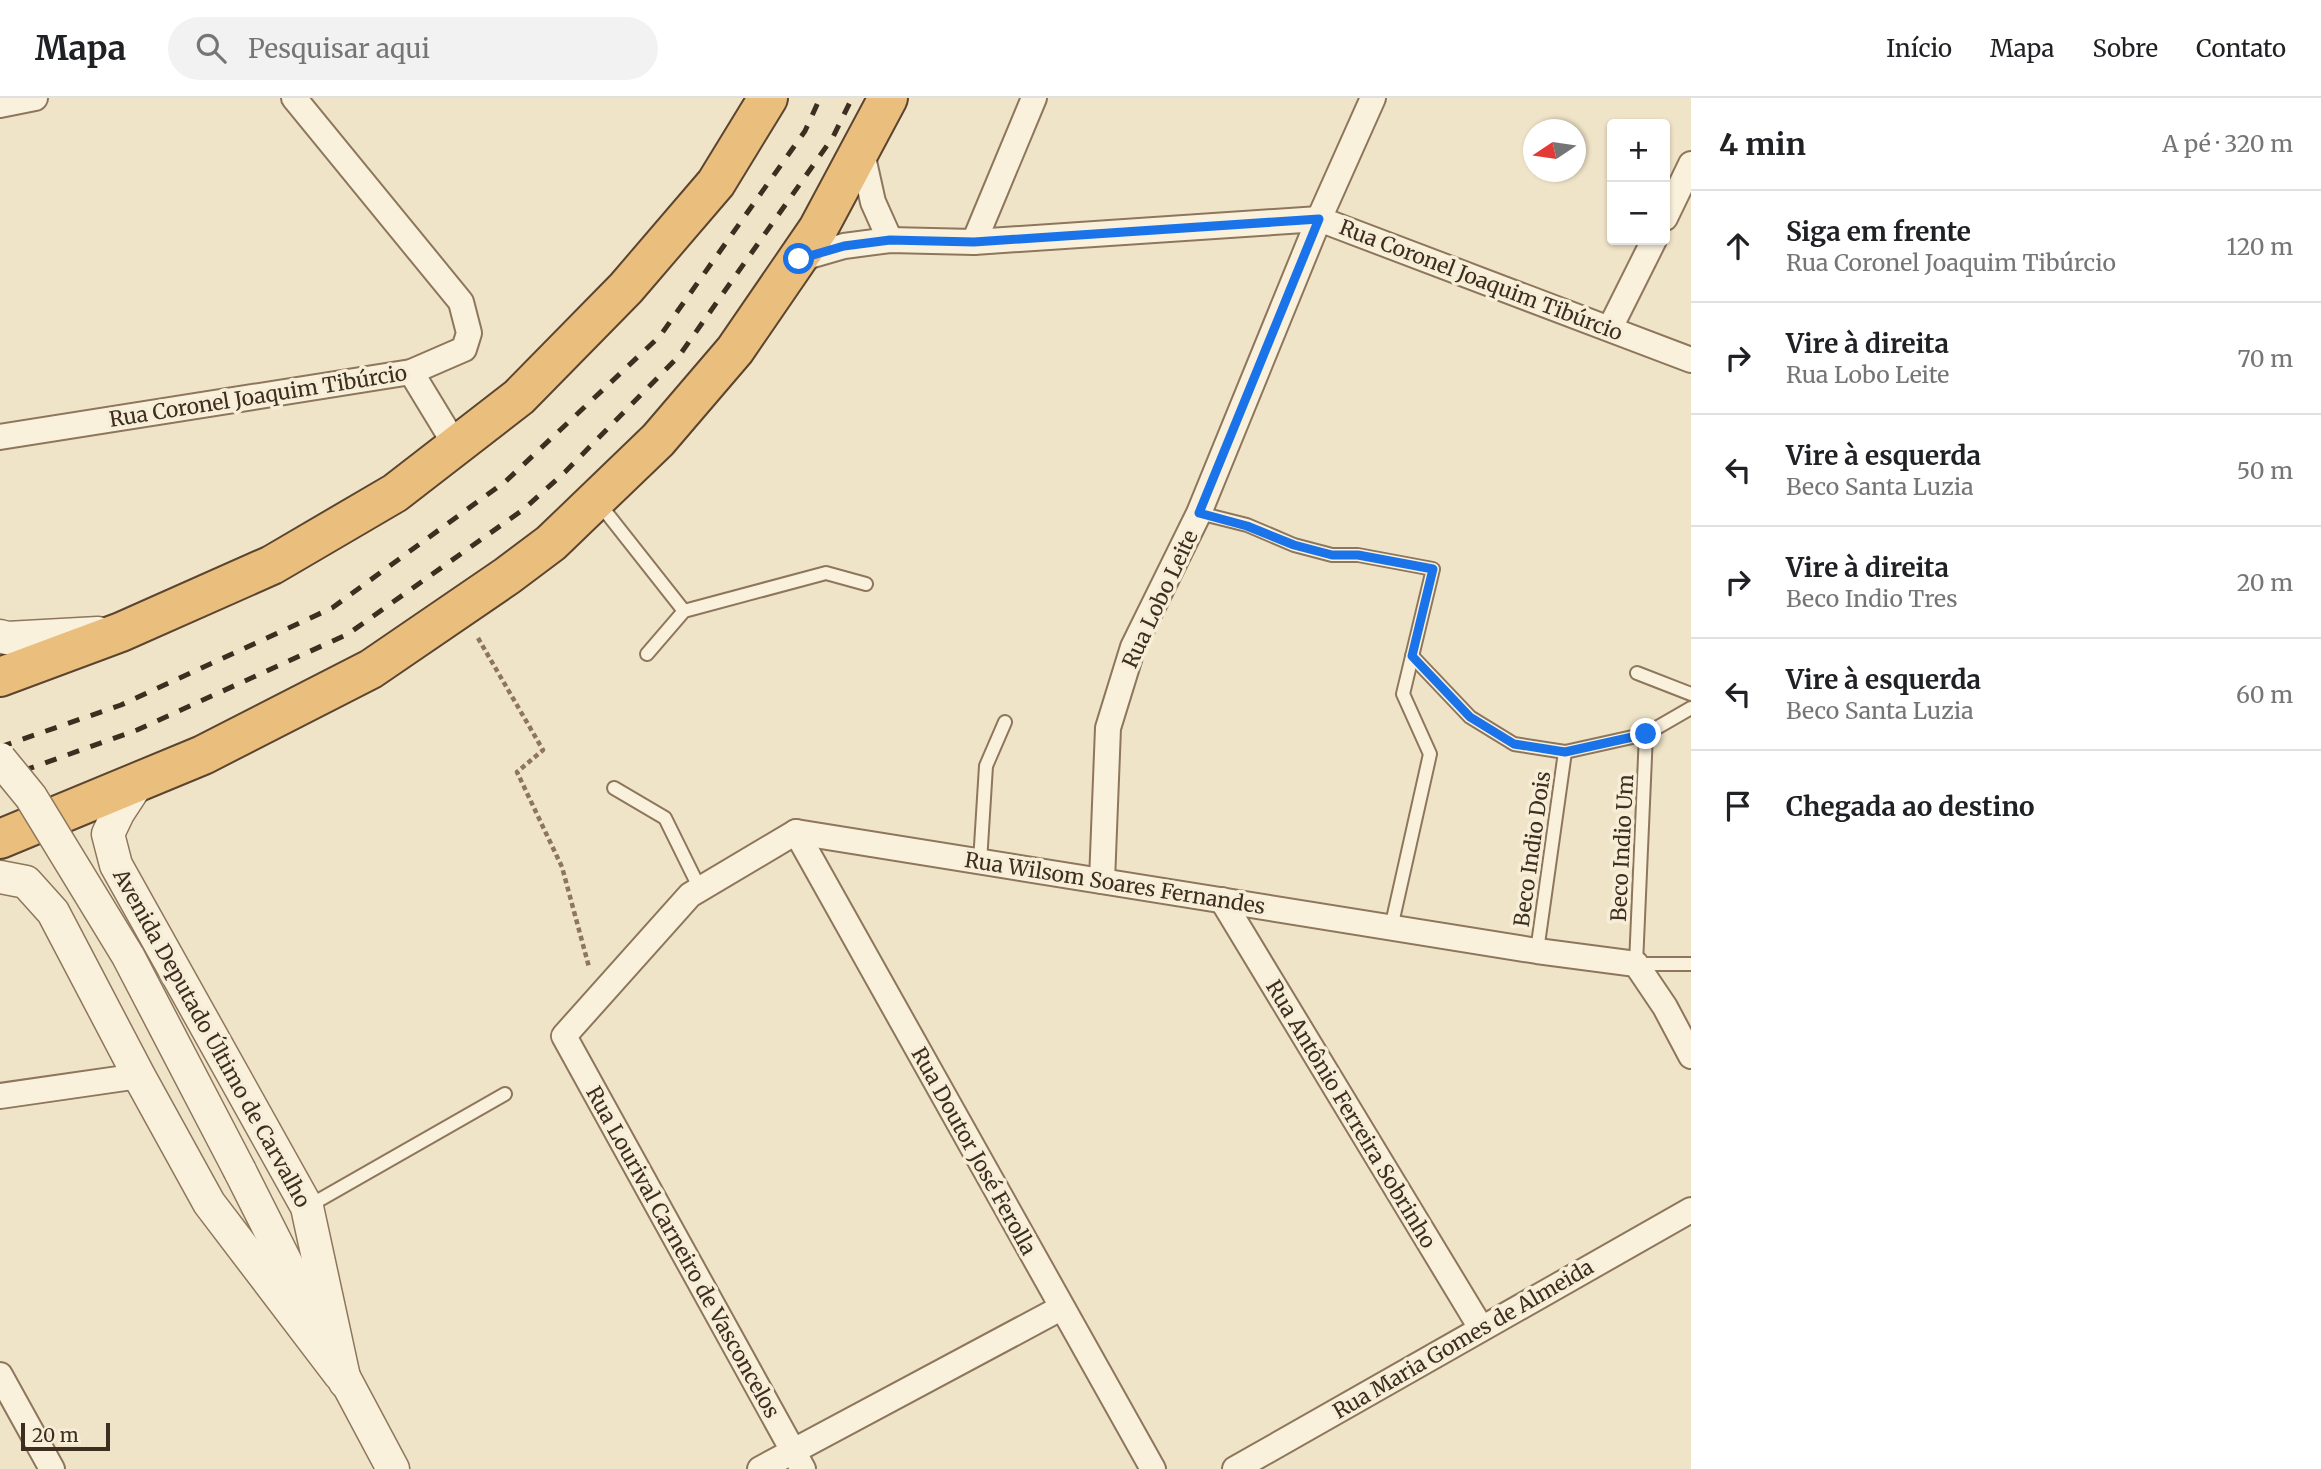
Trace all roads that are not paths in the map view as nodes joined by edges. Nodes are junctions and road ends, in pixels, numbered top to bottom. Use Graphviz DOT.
graph roads {
  1 [pos="35,98"];
  2 [pos="293,98"];
  3 [pos="768,98"];
  4 [pos="888,98"];
  5 [pos="1034,98"];
  6 [pos="1373,98"];
  7 [pos="0,105"];
  8 [pos="860,148"];
  9 [pos="1691,164"];
  10 [pos="1670,208"];
  11 [pos="1319,219"];
  12 [pos="890,240"];
  13 [pos="974,242"];
  14 [pos="1652,245"];
  15 [pos="799,259"];
  16 [pos="1610,328"];
  17 [pos="1691,360"];
  18 [pos="411,372"];
  19 [pos="0,438"];
  20 [pos="456,446"];
  21 [pos="596,499"];
  22 [pos="1199,513"];
  23 [pos="866,584"];
  24 [pos="684,611"];
  25 [pos="121,632"];
  26 [pos="0,636"];
  27 [pos="647,654"];
  28 [pos="1412,656"];
  29 [pos="1637,673"];
  30 [pos="0,677"];
  31 [pos="1691,694"];
  32 [pos="1691,708"];
  33 [pos="1005,722"];
  34 [pos="1646,734"];
  35 [pos="1565,752"];
  36 [pos="0,759"];
  37 [pos="137,783"];
  38 [pos="614,788"];
  39 [pos="796,832"];
  40 [pos="0,839"];
  41 [pos="980,862"];
  42 [pos="0,877"];
  43 [pos="1102,881"];
  44 [pos="700,889"];
  45 [pos="1222,900"];
  46 [pos="1391,928"];
  47 [pos="1537,951"];
  48 [pos="1636,964"];
  49 [pos="1691,964"];
  50 [pos="1691,1056"];
  51 [pos="139,1076"];
  52 [pos="505,1094"];
  53 [pos="0,1096"];
  54 [pos="307,1207"];
  55 [pos="1691,1210"];
  56 [pos="1061,1308"];
  57 [pos="1481,1328"];
  58 [pos="0,1375"];
  59 [pos="345,1382"];
  60 [pos="797,1460"];
  61 [pos="52,1469"];
  62 [pos="393,1469"];
  63 [pos="760,1469"];
  64 [pos="1153,1469"];
  65 [pos="1235,1469"];
  1 -- 7 [label="street"];
  2 -- 18 [label="street, Rua Coronel Joaquim Tibúrcio"];
  3 -- 20 [label="highway"];
  4 -- 8 [label="highway"];
  5 -- 13 [label="street"];
  6 -- 11 [label="street, Rua Lobo Leite"];
  8 -- 12 [label="street"];
  8 -- 15 [label="highway"];
  9 -- 10 [label="street"];
  11 -- 13 [label="street, Rua Coronel Joaquim Tibúrcio"];
  11 -- 16 [label="street, Rua Coronel Joaquim Tibúrcio"];
  11 -- 22 [label="street, Rua Lobo Leite"];
  12 -- 13 [label="street, Rua Coronel Joaquim Tibúrcio"];
  12 -- 15 [label="street, Rua Coronel Joaquim Tibúrcio"];
  14 -- 16 [label="street"];
  15 -- 21 [label="highway"];
  16 -- 17 [label="street, Rua Coronel Joaquim Tibúrcio"];
  18 -- 19 [label="street, Rua Coronel Joaquim Tibúrcio"];
  18 -- 20 [label="street"];
  20 -- 25 [label="highway"];
  21 -- 24 [label="lane"];
  21 -- 37 [label="highway"];
  22 -- 28 [label="lane"];
  22 -- 43 [label="street, Rua Lobo Leite"];
  23 -- 24 [label="lane"];
  24 -- 27 [label="lane"];
  25 -- 26 [label="street"];
  25 -- 30 [label="highway"];
  28 -- 35 [label="lane"];
  28 -- 46 [label="lane"];
  29 -- 31 [label="lane"];
  32 -- 34 [label="lane"];
  33 -- 41 [label="lane"];
  34 -- 35 [label="lane"];
  34 -- 48 [label="lane, Beco Indio Um"];
  35 -- 47 [label="lane, Beco Indio Dois"];
  36 -- 59 [label="street, Avenida Deputado Último de Carvalho, bridge"];
  37 -- 40 [label="highway"];
  37 -- 54 [label="street, Avenida Deputado Último de Carvalho"];
  38 -- 44 [label="lane"];
  39 -- 41 [label="street, Rua Wilsom Soares Fernandes"];
  39 -- 44 [label="street"];
  39 -- 56 [label="street, Rua Doutor José Ferolla"];
  41 -- 43 [label="street, Rua Wilsom Soares Fernandes"];
  42 -- 51 [label="street, Avenida Deputado Último de Carvalho"];
  43 -- 45 [label="street, Rua Wilsom Soares Fernandes"];
  44 -- 60 [label="street, Rua Lourival Carneiro de Vasconcelos"];
  45 -- 46 [label="street, Rua Wilsom Soares Fernandes"];
  45 -- 57 [label="street, Rua Antônio Ferreira Sobrinho"];
  46 -- 47 [label="street, Rua Wilsom Soares Fernandes"];
  47 -- 48 [label="street, Rua Wilsom Soares Fernandes"];
  48 -- 49 [label="lane"];
  48 -- 50 [label="street"];
  51 -- 53 [label="street"];
  51 -- 59 [label="street, Avenida Deputado Último de Carvalho"];
  52 -- 54 [label="lane"];
  54 -- 59 [label="street, Avenida Deputado Último de Carvalho"];
  55 -- 57 [label="street, Rua Maria Gomes de Almeida"];
  56 -- 60 [label="street"];
  56 -- 64 [label="street, Rua Doutor José Ferolla"];
  57 -- 65 [label="street, Rua Maria Gomes de Almeida"];
  58 -- 61 [label="street"];
  59 -- 62 [label="street, Avenida Deputado Último de Carvalho"];
  60 -- 63 [label="street"];
}
